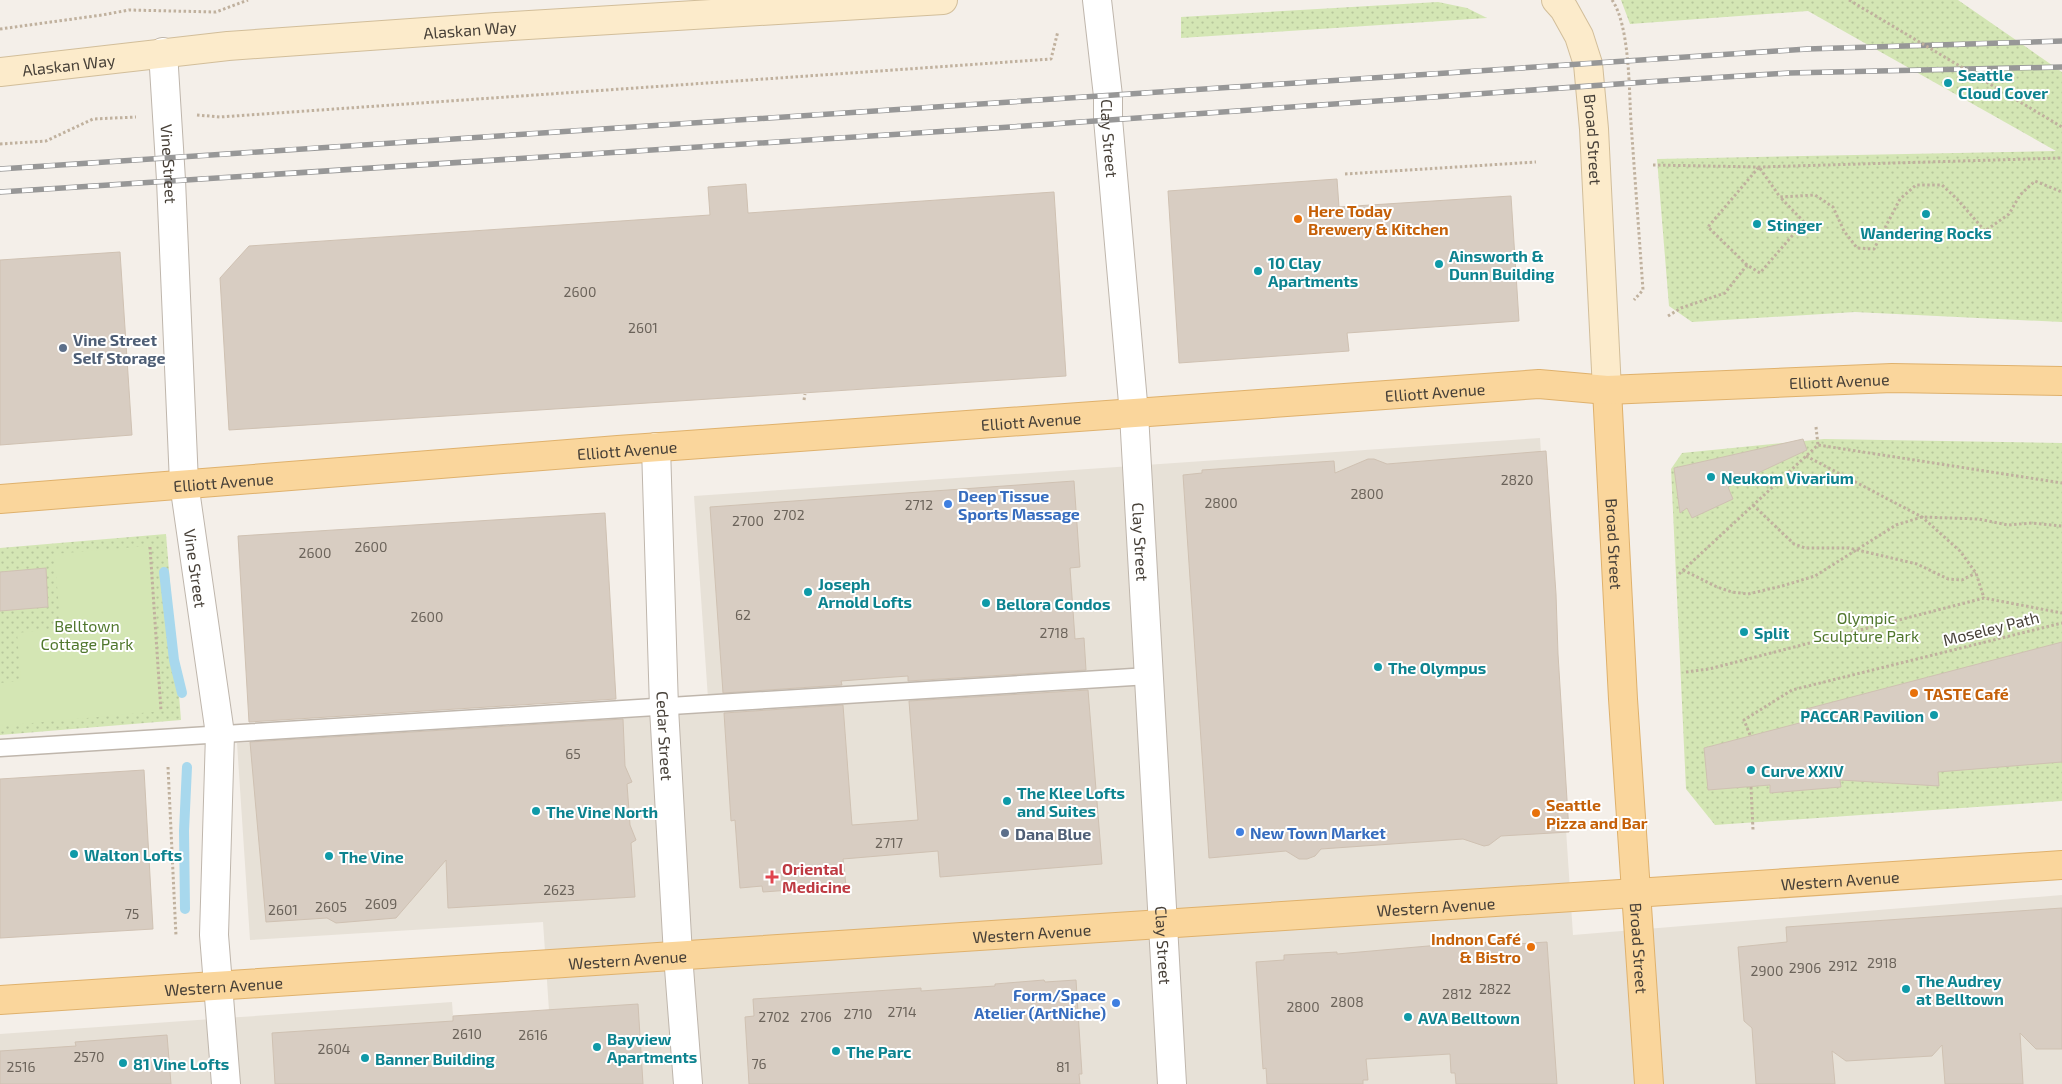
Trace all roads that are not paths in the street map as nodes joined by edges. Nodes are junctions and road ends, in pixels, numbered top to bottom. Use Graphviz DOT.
graph roads {
  1 [pos="943,0"];
  2 [pos="1098,0"];
  3 [pos="1560,4"];
  4 [pos="163,52"];
  5 [pos="0,72"];
  6 [pos="2062,381"];
  7 [pos="1607,390"];
  8 [pos="1134,414"];
  9 [pos="656,447"];
  10 [pos="184,484"];
  11 [pos="0,500"];
  12 [pos="1149,676"];
  13 [pos="664,708"];
  14 [pos="220,734"];
  15 [pos="0,748"];
  16 [pos="2062,865"];
  17 [pos="1636,892"];
  18 [pos="1164,924"];
  19 [pos="678,955"];
  20 [pos="220,986"];
  21 [pos="0,1000"];
  22 [pos="226,1084"];
  23 [pos="688,1084"];
  24 [pos="1172,1084"];
  25 [pos="1649,1084"];
  1 -- 4 [label="main road, Alaskan Way"];
  2 -- 8 [label="street, Clay Street"];
  3 -- 7 [label="main road, Broad Street"];
  4 -- 5 [label="main road, Alaskan Way"];
  4 -- 10 [label="street, Vine Street"];
  6 -- 7 [label="main road, Elliott Avenue"];
  7 -- 8 [label="main road, Elliott Avenue"];
  7 -- 17 [label="main road, Broad Street"];
  8 -- 9 [label="main road, Elliott Avenue"];
  8 -- 12 [label="street, Clay Street"];
  9 -- 10 [label="main road, Elliott Avenue"];
  9 -- 13 [label="street, Cedar Street"];
  10 -- 11 [label="main road, Elliott Avenue"];
  10 -- 14 [label="street, Vine Street"];
  12 -- 13 [label="lane"];
  12 -- 18 [label="street, Clay Street"];
  13 -- 14 [label="lane"];
  13 -- 19 [label="street, Cedar Street"];
  14 -- 15 [label="lane"];
  14 -- 20 [label="street, Vine Street"];
  16 -- 17 [label="main road, Western Avenue"];
  17 -- 18 [label="main road, Western Avenue"];
  17 -- 25 [label="main road, Broad Street"];
  18 -- 19 [label="main road, Western Avenue"];
  18 -- 24 [label="street, Clay Street"];
  19 -- 20 [label="main road, Western Avenue"];
  19 -- 23 [label="street, Cedar Street"];
  20 -- 21 [label="main road, Western Avenue"];
  20 -- 22 [label="street, Vine Street"];
}
